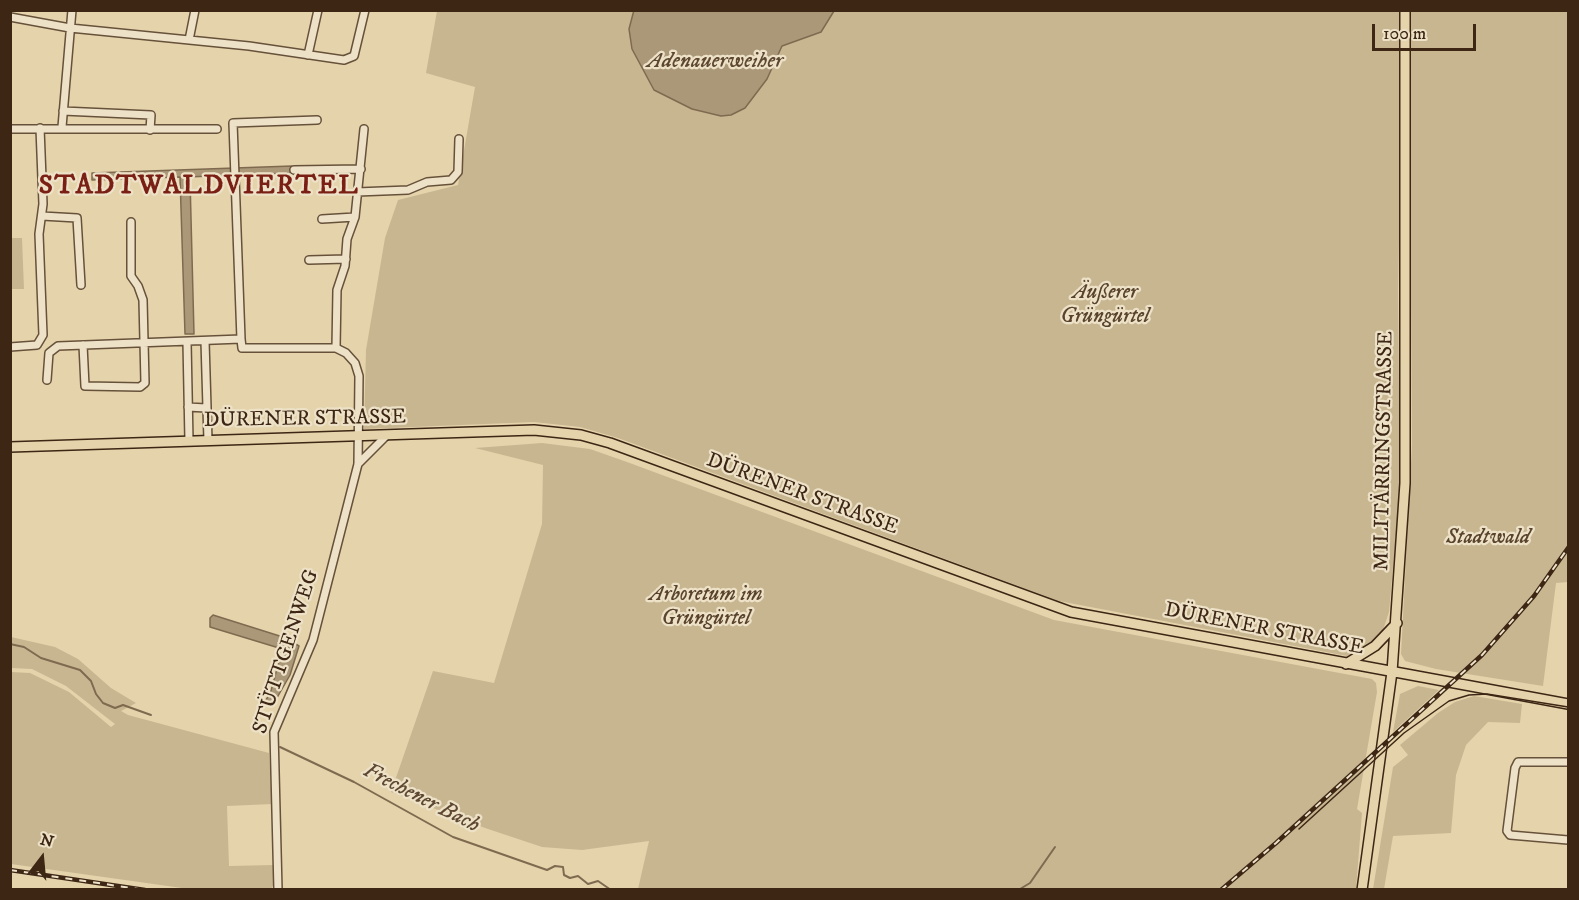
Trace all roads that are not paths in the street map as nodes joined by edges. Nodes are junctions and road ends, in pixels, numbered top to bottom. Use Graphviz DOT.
graph roads {
  1 [pos="72,10"];
  2 [pos="195,10"];
  3 [pos="318,10"];
  4 [pos="365,10"];
  5 [pos="1406,10"];
  6 [pos="10,17"];
  7 [pos="70,28"];
  8 [pos="189,40"];
  9 [pos="309,55"];
  10 [pos="63,111"];
  11 [pos="317,120"];
  12 [pos="62,127"];
  13 [pos="40,128"];
  14 [pos="10,129"];
  15 [pos="217,129"];
  16 [pos="364,129"];
  17 [pos="150,130"];
  18 [pos="459,139"];
  19 [pos="361,169"];
  20 [pos="294,170"];
  21 [pos="357,192"];
  22 [pos="42,216"];
  23 [pos="355,217"];
  24 [pos="322,219"];
  25 [pos="131,222"];
  26 [pos="346,259"];
  27 [pos="309,260"];
  28 [pos="81,285"];
  29 [pos="241,339"];
  30 [pos="204,341"];
  31 [pos="187,342"];
  32 [pos="146,343"];
  33 [pos="83,345"];
  34 [pos="10,347"];
  35 [pos="336,348"];
  36 [pos="47,380"];
  37 [pos="188,407"];
  38 [pos="206,408"];
  39 [pos="386,436"];
  40 [pos="360,437"];
  41 [pos="189,441"];
  42 [pos="208,441"];
  43 [pos="10,447"];
  44 [pos="358,464"];
  45 [pos="1396,623"];
  46 [pos="1346,664"];
  47 [pos="1392,672"];
  48 [pos="1569,704"];
  49 [pos="1569,762"];
  50 [pos="1569,840"];
  51 [pos="278,890"];
  52 [pos="1362,890"];
  1 -- 7 [label="street"];
  2 -- 8 [label="street"];
  3 -- 9 [label="street"];
  4 -- 9 [label="street"];
  5 -- 45 [label="main road, MILITÄRRINGSTRASSE"];
  6 -- 7 [label="street"];
  7 -- 8 [label="street"];
  7 -- 10 [label="street"];
  8 -- 9 [label="street"];
  10 -- 12 [label="street"];
  10 -- 17 [label="street"];
  11 -- 29 [label="street"];
  12 -- 13 [label="street"];
  12 -- 17 [label="street"];
  13 -- 14 [label="street"];
  13 -- 22 [label="street"];
  15 -- 17 [label="street"];
  16 -- 19 [label="street"];
  18 -- 21 [label="street"];
  19 -- 20 [label="street"];
  19 -- 21 [label="street"];
  21 -- 23 [label="street"];
  22 -- 28 [label="street"];
  22 -- 34 [label="street"];
  23 -- 24 [label="street"];
  23 -- 26 [label="street"];
  25 -- 32 [label="street"];
  26 -- 27 [label="street"];
  26 -- 35 [label="street"];
  29 -- 30 [label="street"];
  29 -- 35 [label="street"];
  30 -- 31 [label="street"];
  30 -- 38 [label="street"];
  31 -- 32 [label="street"];
  31 -- 37 [label="street"];
  32 -- 33 [label="street"];
  32 -- 33 [label="street"];
  33 -- 36 [label="street"];
  35 -- 40 [label="street, STÜTTGENWEG"];
  37 -- 38 [label="street"];
  37 -- 41 [label="street"];
  38 -- 42 [label="street"];
  39 -- 40 [label="main road, DÜRENER STRASSE"];
  39 -- 44 [label="street"];
  39 -- 46 [label="main road, DÜRENER STRASSE"];
  40 -- 42 [label="main road, DÜRENER STRASSE"];
  40 -- 44 [label="street, STÜTTGENWEG"];
  41 -- 42 [label="main road, DÜRENER STRASSE"];
  41 -- 43 [label="main road, DÜRENER STRASSE"];
  44 -- 51 [label="street, STÜTTGENWEG"];
  45 -- 46 [label="main road"];
  45 -- 47 [label="main road, MILITÄRRINGSTRASSE"];
  46 -- 47 [label="main road, DÜRENER STRASSE"];
  47 -- 48 [label="main road, DÜRENER STRASSE"];
  47 -- 52 [label="main road, MILITÄRRINGSTRASSE"];
  49 -- 50 [label="street"];
}
